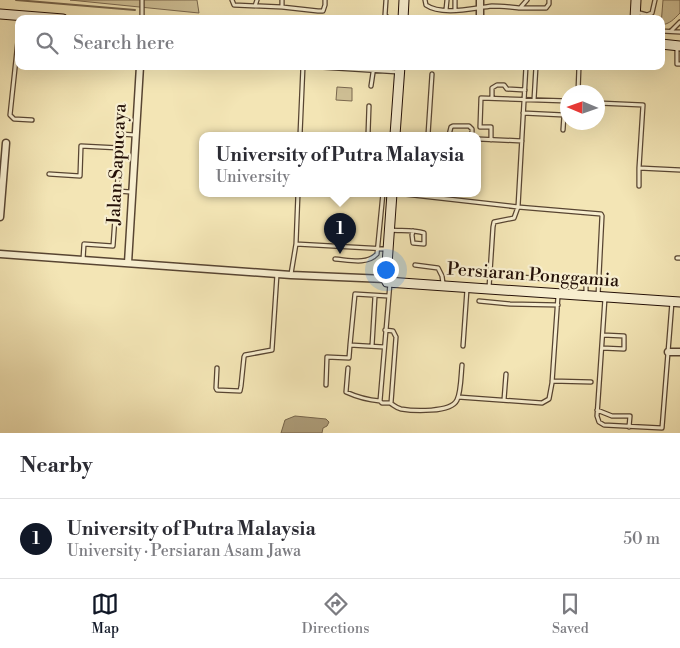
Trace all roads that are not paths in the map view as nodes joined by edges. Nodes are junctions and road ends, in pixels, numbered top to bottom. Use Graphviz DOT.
graph roads {
  1 [pos="142,0"];
  2 [pos="232,0"];
  3 [pos="257,0"];
  4 [pos="282,0"];
  5 [pos="325,0"];
  6 [pos="386,0"];
  7 [pos="404,0"];
  8 [pos="426,0"];
  9 [pos="447,0"];
  10 [pos="455,0"];
  11 [pos="480,0"];
  12 [pos="527,0"];
  13 [pos="549,0"];
  14 [pos="636,0"];
  15 [pos="655,0"];
  16 [pos="256,6"];
  17 [pos="282,7"];
  18 [pos="480,8"];
  19 [pos="520,8"];
  20 [pos="446,10"];
  21 [pos="455,10"];
  22 [pos="0,14"];
  23 [pos="142,15"];
  24 [pos="385,15"];
  25 [pos="403,15"];
  26 [pos="480,15"];
  27 [pos="635,15"];
  28 [pos="641,15"];
  29 [pos="15,16"];
  30 [pos="680,22"];
  31 [pos="665,31"];
  32 [pos="671,31"];
  33 [pos="680,32"];
  34 [pos="665,44"];
  35 [pos="678,45"];
  36 [pos="680,64"];
  37 [pos="15,70"];
  38 [pos="140,70"];
  39 [pos="303,70"];
  40 [pos="359,70"];
  41 [pos="386,70"];
  42 [pos="400,70"];
  43 [pos="526,70"];
  44 [pos="536,70"];
  45 [pos="579,70"];
  46 [pos="373,71"];
  47 [pos="432,74"];
  48 [pos="578,85"];
  49 [pos="371,86"];
  50 [pos="524,90"];
  51 [pos="492,98"];
  52 [pos="524,99"];
  53 [pos="534,100"];
  54 [pos="560,101"];
  55 [pos="605,103"];
  56 [pos="369,106"];
  57 [pos="523,113"];
  58 [pos="560,115"];
  59 [pos="32,120"];
  60 [pos="300,132"];
  61 [pos="368,132"];
  62 [pos="395,132"];
  63 [pos="428,132"];
  64 [pos="450,132"];
  65 [pos="472,132"];
  66 [pos="136,134"];
  67 [pos="481,139"];
  68 [pos="490,140"];
  69 [pos="522,141"];
  70 [pos="6,143"];
  71 [pos="120,148"];
  72 [pos="640,168"];
  73 [pos="680,170"];
  74 [pos="50,174"];
  75 [pos="638,186"];
  76 [pos="117,192"];
  77 [pos="132,192"];
  78 [pos="298,197"];
  79 [pos="383,197"];
  80 [pos="393,197"];
  81 [pos="429,197"];
  82 [pos="518,207"];
  83 [pos="0,217"];
  84 [pos="389,230"];
  85 [pos="413,231"];
  86 [pos="296,244"];
  87 [pos="383,249"];
  88 [pos="0,254"];
  89 [pos="335,259"];
  90 [pos="83,260"];
  91 [pos="128,263"];
  92 [pos="415,265"];
  93 [pos="277,274"];
  94 [pos="291,275"];
  95 [pos="520,277"];
  96 [pos="388,281"];
  97 [pos="586,282"];
  98 [pos="599,282"];
  99 [pos="443,285"];
  100 [pos="467,287"];
  101 [pos="489,288"];
  102 [pos="559,293"];
  103 [pos="586,295"];
  104 [pos="375,296"];
  105 [pos="388,296"];
  106 [pos="602,296"];
  107 [pos="479,301"];
  108 [pos="676,302"];
  109 [pos="558,305"];
  110 [pos="385,330"];
  111 [pos="603,334"];
  112 [pos="350,345"];
  113 [pos="372,346"];
  114 [pos="463,346"];
  115 [pos="384,347"];
  116 [pos="602,348"];
  117 [pos="668,352"];
  118 [pos="680,352"];
  119 [pos="462,365"];
  120 [pos="217,368"];
  121 [pos="348,368"];
  122 [pos="506,374"];
  123 [pos="552,380"];
  124 [pos="591,382"];
  125 [pos="326,385"];
  126 [pos="458,397"];
  127 [pos="380,400"];
  128 [pos="504,400"];
  129 [pos="391,403"];
  130 [pos="597,410"];
  131 [pos="629,427"];
  1 -- 23 [label="lane"];
  2 -- 16 [label="lane"];
  3 -- 16 [label="lane"];
  4 -- 17 [label="lane"];
  5 -- 17 [label="lane"];
  6 -- 24 [label="lane"];
  7 -- 25 [label="street"];
  8 -- 20 [label="lane"];
  9 -- 20 [label="lane"];
  10 -- 21 [label="lane"];
  11 -- 18 [label="street"];
  12 -- 19 [label="lane"];
  13 -- 19 [label="lane"];
  14 -- 27 [label="street"];
  15 -- 28 [label="lane"];
  16 -- 17 [label="lane"];
  18 -- 19 [label="lane"];
  18 -- 21 [label="lane"];
  18 -- 26 [label="street"];
  20 -- 21 [label="lane"];
  22 -- 29 [label="street"];
  30 -- 32 [label="lane"];
  31 -- 32 [label="lane"];
  32 -- 33 [label="lane"];
  34 -- 35 [label="street"];
  35 -- 36 [label="lane"];
  37 -- 59 [label="lane"];
  38 -- 66 [label="street, Jalan Sapucaya"];
  39 -- 60 [label="lane"];
  40 -- 46 [label="lane"];
  41 -- 46 [label="lane"];
  42 -- 62 [label="street"];
  43 -- 50 [label="lane"];
  44 -- 53 [label="lane"];
  45 -- 48 [label="lane"];
  46 -- 49 [label="lane"];
  47 -- 63 [label="lane"];
  50 -- 51 [label="lane"];
  50 -- 52 [label="lane"];
  51 -- 52 [label="lane"];
  51 -- 68 [label="lane"];
  52 -- 53 [label="lane"];
  52 -- 57 [label="lane"];
  53 -- 54 [label="lane"];
  55 -- 72 [label="lane"];
  56 -- 61 [label="lane"];
  57 -- 58 [label="lane"];
  57 -- 69 [label="lane"];
  64 -- 65 [label="lane"];
  66 -- 71 [label="lane"];
  66 -- 77 [label="street, Jalan Sapucaya"];
  67 -- 68 [label="lane"];
  68 -- 69 [label="lane"];
  69 -- 82 [label="lane"];
  70 -- 83 [label="street"];
  71 -- 74 [label="lane"];
  71 -- 76 [label="lane"];
  72 -- 73 [label="lane"];
  72 -- 75 [label="lane"];
  76 -- 77 [label="lane"];
  76 -- 90 [label="lane"];
  77 -- 91 [label="street, Jalan Sapucaya"];
  78 -- 86 [label="lane"];
  79 -- 87 [label="lane"];
  80 -- 84 [label="street"];
  81 -- 82 [label="lane"];
  82 -- 98 [label="lane"];
  82 -- 101 [label="lane"];
  84 -- 85 [label="lane"];
  84 -- 87 [label="street"];
  85 -- 85 [label="lane"];
  86 -- 87 [label="lane"];
  86 -- 94 [label="lane"];
  87 -- 89 [label="lane"];
  87 -- 96 [label="street"];
  88 -- 90 [label="street"];
  90 -- 91 [label="street"];
  91 -- 93 [label="street"];
  92 -- 99 [label="lane"];
  93 -- 94 [label="street"];
  93 -- 120 [label="lane"];
  94 -- 96 [label="street"];
  95 -- 97 [label="lane"];
  96 -- 99 [label="street, Persiaran Ponggamia"];
  96 -- 105 [label="lane"];
  97 -- 98 [label="lane"];
  97 -- 103 [label="lane"];
  98 -- 106 [label="lane"];
  99 -- 100 [label="street, Persiaran Ponggamia"];
  100 -- 101 [label="street, Persiaran Ponggamia"];
  100 -- 114 [label="lane"];
  101 -- 102 [label="street, Persiaran Ponggamia"];
  102 -- 103 [label="street, Persiaran Ponggamia"];
  102 -- 109 [label="lane"];
  103 -- 106 [label="street, Persiaran Ponggamia"];
  104 -- 105 [label="lane"];
  104 -- 112 [label="lane"];
  104 -- 113 [label="lane"];
  105 -- 110 [label="lane"];
  106 -- 108 [label="street, Persiaran Ponggamia"];
  106 -- 111 [label="lane"];
  107 -- 109 [label="lane"];
  108 -- 117 [label="lane"];
  109 -- 123 [label="lane"];
  110 -- 115 [label="lane"];
  110 -- 129 [label="lane"];
  111 -- 116 [label="lane"];
  111 -- 116 [label="lane"];
  112 -- 113 [label="lane"];
  112 -- 125 [label="lane"];
  113 -- 115 [label="lane"];
  115 -- 127 [label="lane"];
  116 -- 130 [label="lane"];
  117 -- 118 [label="street"];
  117 -- 131 [label="lane"];
  119 -- 126 [label="lane"];
  121 -- 127 [label="lane"];
  122 -- 128 [label="lane"];
  123 -- 124 [label="lane"];
  123 -- 128 [label="lane"];
  126 -- 128 [label="lane"];
  126 -- 129 [label="lane"];
  127 -- 129 [label="lane"];
  130 -- 131 [label="lane"];
  130 -- 131 [label="lane"];
}
